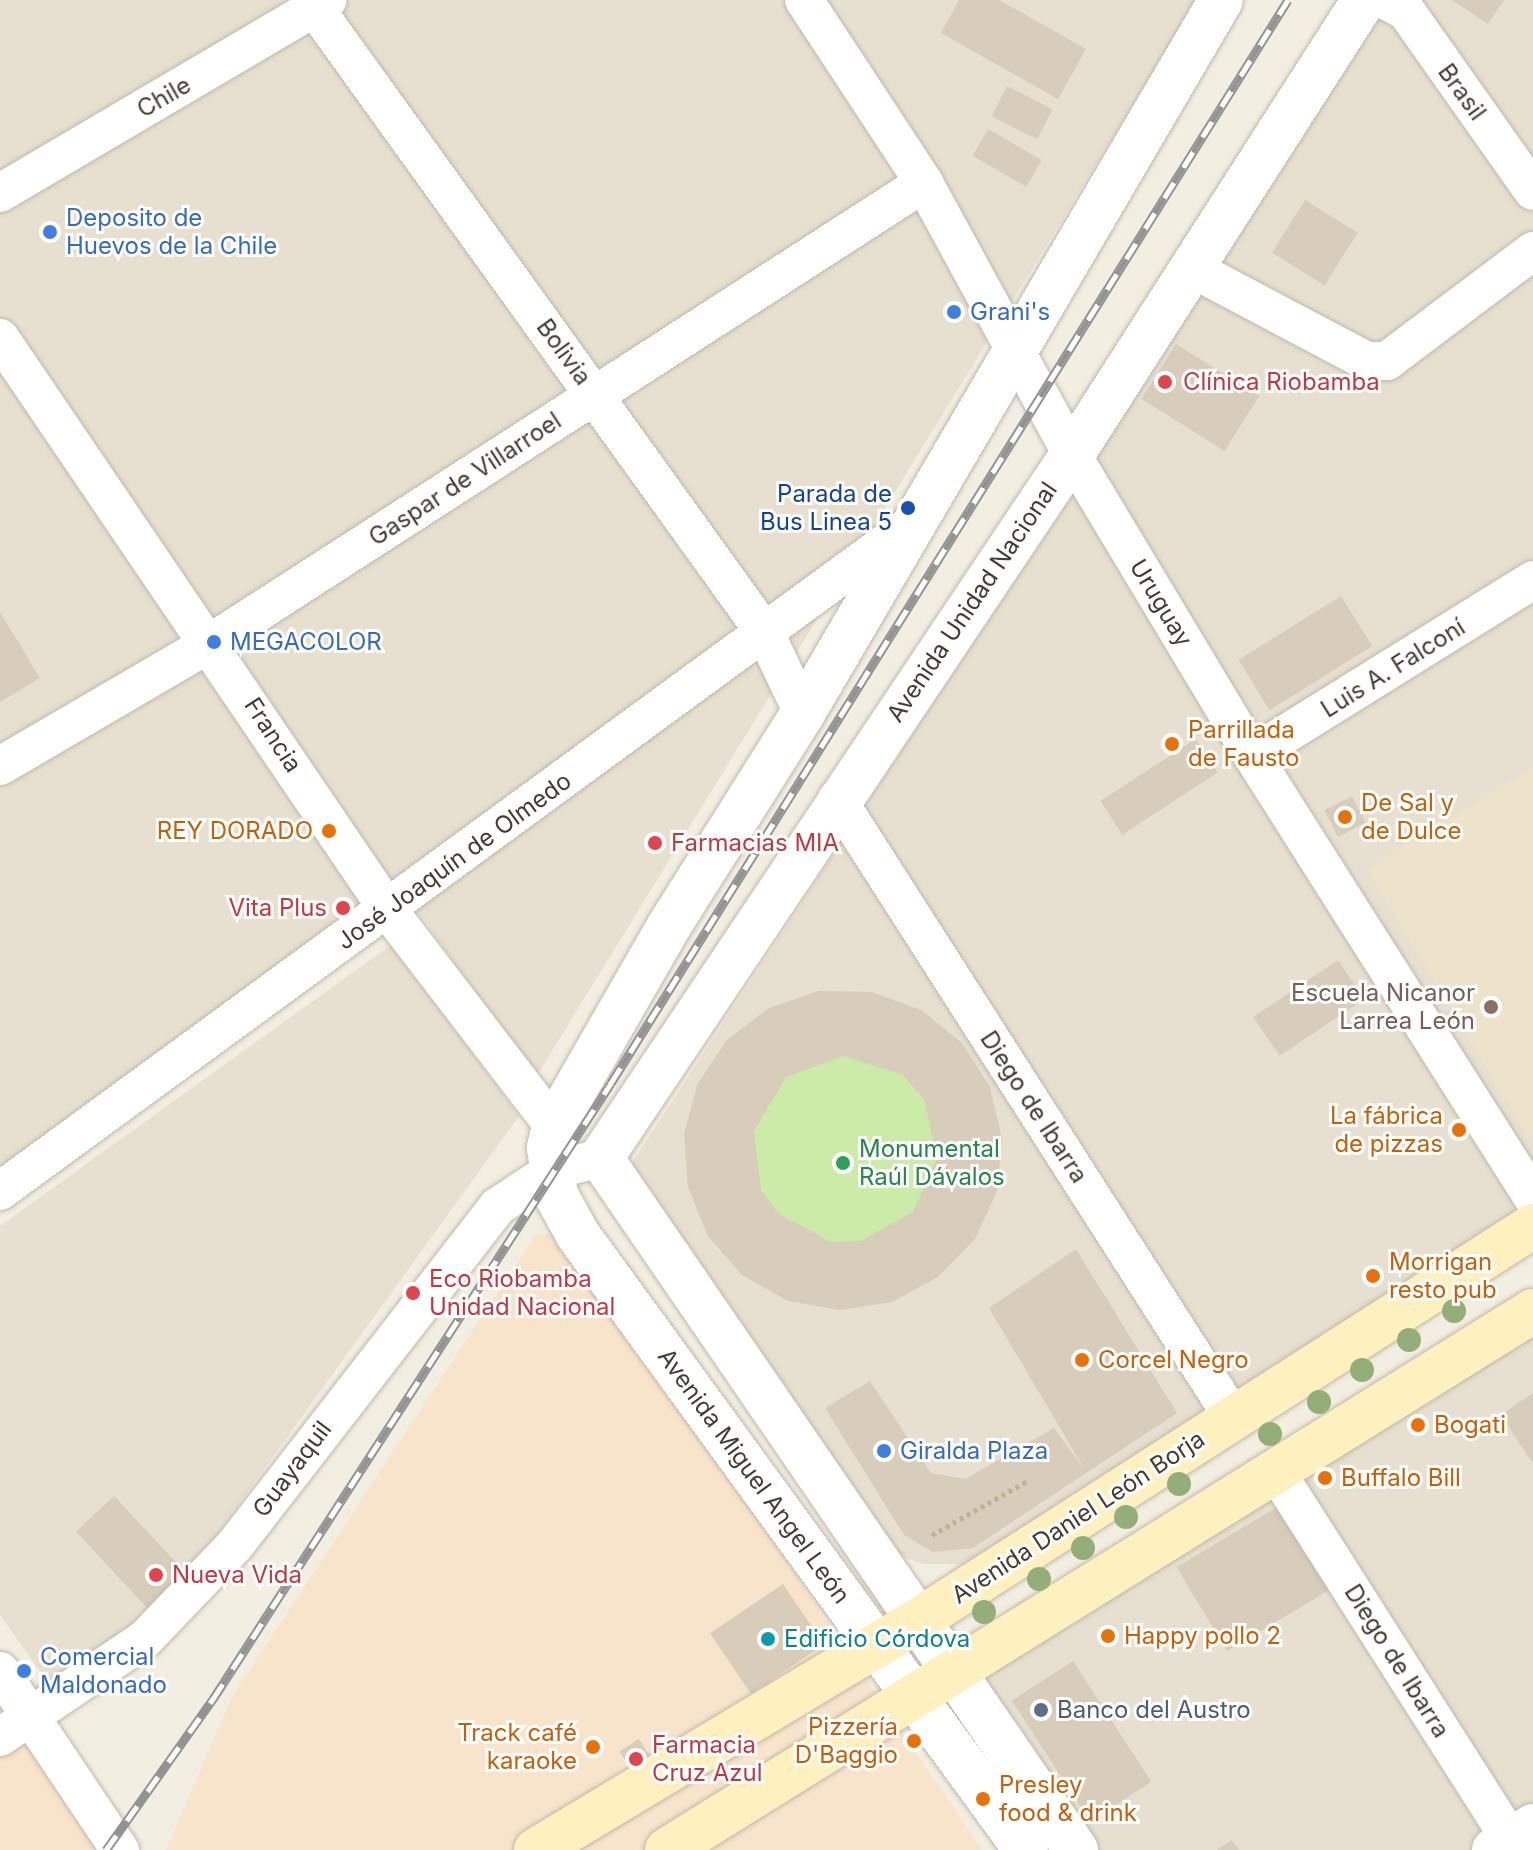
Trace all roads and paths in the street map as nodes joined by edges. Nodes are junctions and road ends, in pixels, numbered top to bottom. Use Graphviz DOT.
graph roads {
  1 [pos="804,0"];
  2 [pos="1221,0"];
  3 [pos="1364,0"];
  4 [pos="1385,0"];
  5 [pos="317,3"];
  6 [pos="924,183"];
  7 [pos="1533,191"];
  8 [pos="0,193"];
  9 [pos="1533,251"];
  10 [pos="1191,268"];
  11 [pos="0,338"];
  12 [pos="1018,347"];
  13 [pos="596,395"];
  14 [pos="1072,455"];
  15 [pos="905,529"];
  16 [pos="1533,580"];
  17 [pos="765,633"];
  18 [pos="212,642"];
  19 [pos="803,713"];
  20 [pos="1252,755"];
  21 [pos="0,766"];
  22 [pos="837,799"];
  23 [pos="388,910"];
  24 [pos="554,1126"];
  25 [pos="601,1158"];
  26 [pos="553,1170"];
  27 [pos="0,1191"];
  28 [pos="1533,1198"];
  29 [pos="1533,1226"];
  30 [pos="1533,1311"];
  31 [pos="1232,1416"];
  32 [pos="1277,1473"];
  33 [pos="1029,1480"];
  34 [pos="932,1535"];
  35 [pos="917,1621"];
  36 [pos="878,1646"];
  37 [pos="0,1671"];
  38 [pos="950,1671"];
  39 [pos="913,1695"];
  40 [pos="32,1717"];
  41 [pos="0,1737"];
  42 [pos="1514,1842"];
  43 [pos="120,1850"];
  44 [pos="536,1850"];
  45 [pos="667,1850"];
  46 [pos="1026,1850"];
  47 [pos="1076,1850"];
  1 -- 6 [label="street, Uruguay"];
  2 -- 12 [label="street"];
  3 -- 10 [label="street, Avenida Unidad Nacional"];
  4 -- 7 [label="street, Brasil"];
  5 -- 8 [label="street, Chile"];
  5 -- 13 [label="street, Bolivia"];
  6 -- 12 [label="street, Uruguay"];
  6 -- 13 [label="street, Gaspar de Villarroel"];
  9 -- 10 [label="street"];
  10 -- 14 [label="street, Avenida Unidad Nacional"];
  11 -- 18 [label="street, Francia"];
  12 -- 14 [label="street, Uruguay"];
  12 -- 15 [label="street"];
  13 -- 17 [label="street, Bolivia"];
  13 -- 18 [label="street, Gaspar de Villarroel"];
  14 -- 20 [label="street, Uruguay"];
  14 -- 22 [label="street, Avenida Unidad Nacional"];
  15 -- 17 [label="street, José Joaquín de Olmedo"];
  15 -- 19 [label="street"];
  16 -- 20 [label="street, Luis A. Falconí"];
  17 -- 19 [label="street, Bolivia"];
  17 -- 23 [label="street, José Joaquín de Olmedo"];
  18 -- 21 [label="street, Gaspar de Villarroel"];
  18 -- 23 [label="street, Francia"];
  19 -- 24 [label="street"];
  20 -- 28 [label="street, Uruguay"];
  22 -- 25 [label="street, Avenida Unidad Nacional"];
  22 -- 31 [label="street, Diego de Ibarra"];
  23 -- 24 [label="street, Francia"];
  23 -- 27 [label="street, José Joaquín de Olmedo"];
  24 -- 26 [label="street, Avenida Miguel Angel León"];
  25 -- 26 [label="street"];
  25 -- 35 [label="street, Avenida Miguel Angel León"];
  26 -- 36 [label="street, Avenida Miguel Angel León"];
  26 -- 40 [label="street, Guayaquil"];
  29 -- 31 [label="main road, Avenida Daniel León Borja"];
  30 -- 32 [label="main road"];
  31 -- 35 [label="main road, Avenida Daniel León Borja"];
  32 -- 38 [label="main road"];
  32 -- 42 [label="street, Diego de Ibarra"];
  33 -- 34 [label="path"];
  35 -- 36 [label="main road, Avenida Daniel León Borja"];
  35 -- 38 [label="street, Avenida Miguel Angel León"];
  36 -- 39 [label="street, Avenida Miguel Angel León"];
  36 -- 44 [label="main road, Avenida Daniel León Borja"];
  37 -- 40 [label="street"];
  38 -- 39 [label="main road"];
  38 -- 47 [label="street, Avenida Miguel Angel León"];
  39 -- 45 [label="main road"];
  39 -- 46 [label="street, Avenida Miguel Angel León"];
  40 -- 41 [label="street, Guayaquil"];
  40 -- 43 [label="street"];
}
